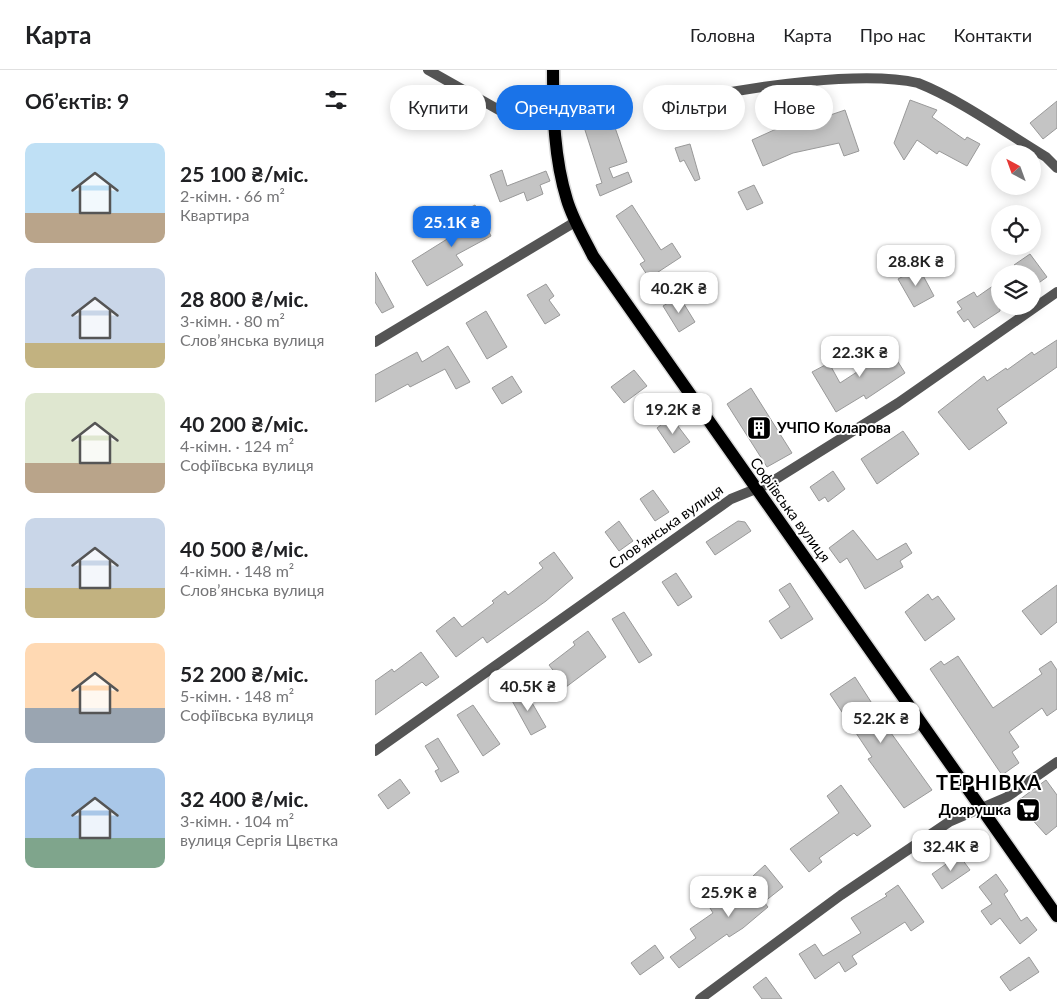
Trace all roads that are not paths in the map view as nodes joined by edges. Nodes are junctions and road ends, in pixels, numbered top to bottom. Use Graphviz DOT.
graph roads {
  1 [pos="428,70"];
  2 [pos="553,70"];
  3 [pos="850,72"];
  4 [pos="553,85"];
  5 [pos="745,89"];
  6 [pos="496,108"];
  7 [pos="554,130"];
  8 [pos="1057,168"];
  9 [pos="575,222"];
  10 [pos="1057,292"];
  11 [pos="375,342"];
  12 [pos="756,489"];
  13 [pos="375,751"];
  14 [pos="1057,762"];
  15 [pos="981,807"];
  16 [pos="1057,916"];
  17 [pos="699,999"];
  1 -- 6 [label="street"];
  2 -- 4 [label="main road, Софіївська вулиця"];
  3 -- 5 [label="street"];
  3 -- 8 [label="street"];
  7 -- 9 [label="main road, Софіївська вулиця"];
  9 -- 11 [label="street"];
  9 -- 12 [label="main road, Софіївська вулиця"];
  10 -- 12 [label="street, Словʼянська вулиця"];
  12 -- 13 [label="street, Словʼянська вулиця"];
  12 -- 15 [label="main road, Софіївська вулиця"];
  14 -- 15 [label="street"];
  15 -- 16 [label="main road, Софіївська вулиця"];
  15 -- 17 [label="street"];
}
